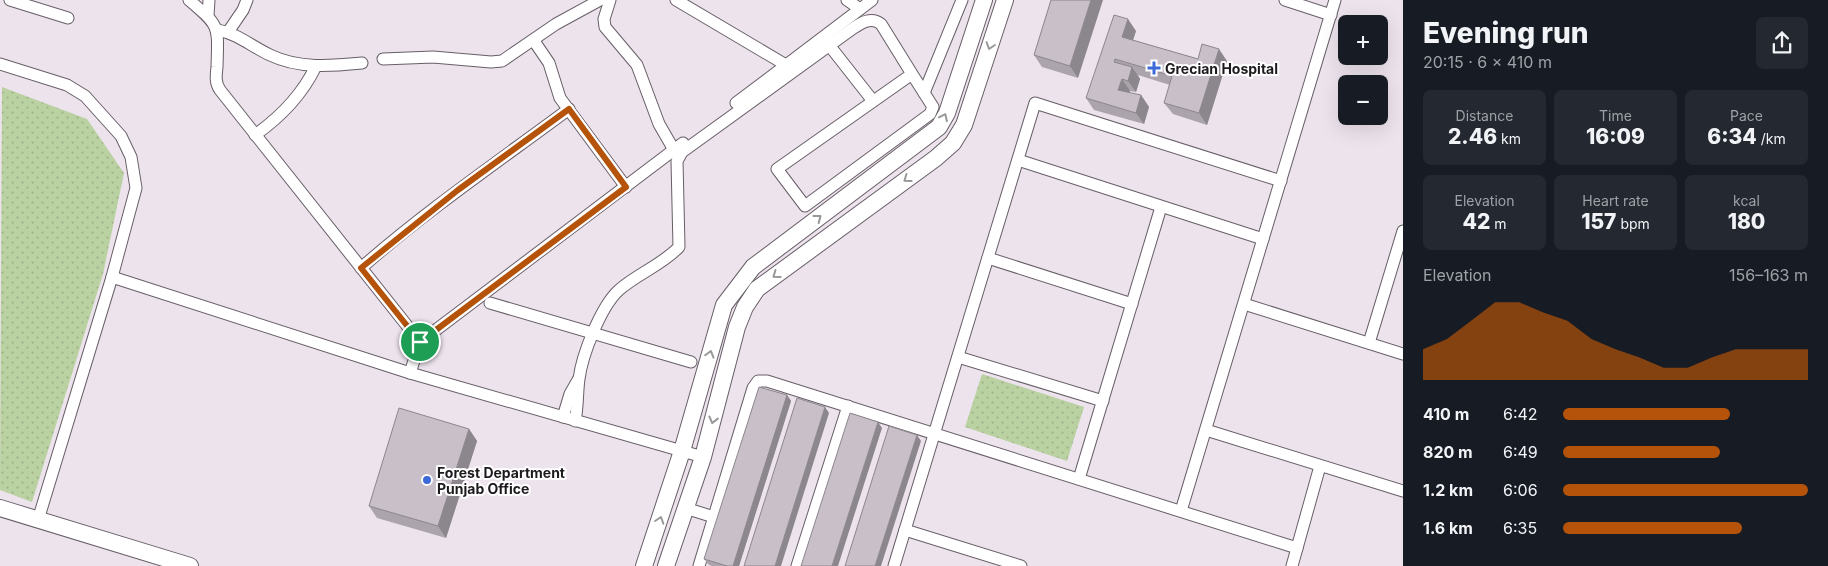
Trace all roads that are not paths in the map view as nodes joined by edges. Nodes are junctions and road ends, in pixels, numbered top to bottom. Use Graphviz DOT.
graph roads {
  1 [pos="10,0"];
  2 [pos="189,0"];
  3 [pos="209,0"];
  4 [pos="248,0"];
  5 [pos="600,0"];
  6 [pos="610,0"];
  7 [pos="676,0"];
  8 [pos="848,0"];
  9 [pos="872,0"];
  10 [pos="962,0"];
  11 [pos="984,0"];
  12 [pos="1005,0"];
  13 [pos="1285,0"];
  14 [pos="1335,0"];
  15 [pos="35,3"];
  16 [pos="860,9"];
  17 [pos="1331,15"];
  18 [pos="208,16"];
  19 [pos="68,18"];
  20 [pos="223,31"];
  21 [pos="534,41"];
  22 [pos="829,45"];
  23 [pos="383,59"];
  24 [pos="362,63"];
  25 [pos="0,64"];
  26 [pos="786,65"];
  27 [pos="316,66"];
  28 [pos="912,74"];
  29 [pos="924,93"];
  30 [pos="873,101"];
  31 [pos="569,109"];
  32 [pos="255,135"];
  33 [pos="674,150"];
  34 [pos="1018,160"];
  35 [pos="1281,181"];
  36 [pos="626,187"];
  37 [pos="1161,207"];
  38 [pos="1403,231"];
  39 [pos="1263,240"];
  40 [pos="988,258"];
  41 [pos="361,268"];
  42 [pos="112,277"];
  43 [pos="490,303"];
  44 [pos="1132,304"];
  45 [pos="1244,304"];
  46 [pos="593,333"];
  47 [pos="420,342"];
  48 [pos="1369,343"];
  49 [pos="1403,354"];
  50 [pos="958,357"];
  51 [pos="691,362"];
  52 [pos="410,374"];
  53 [pos="579,379"];
  54 [pos="1103,401"];
  55 [pos="848,406"];
  56 [pos="563,417"];
  57 [pos="575,421"];
  58 [pos="1206,430"];
  59 [pos="935,432"];
  60 [pos="682,451"];
  61 [pos="703,457"];
  62 [pos="1320,466"];
  63 [pos="1079,479"];
  64 [pos="1403,491"];
  65 [pos="0,508"];
  66 [pos="686,508"];
  67 [pos="1181,511"];
  68 [pos="714,517"];
  69 [pos="38,520"];
  70 [pos="905,530"];
  71 [pos="1297,548"];
  72 [pos="190,566"];
  73 [pos="644,566"];
  74 [pos="666,566"];
  75 [pos="699,566"];
  76 [pos="797,566"];
  77 [pos="894,566"];
  78 [pos="1021,566"];
  79 [pos="1292,566"];
  1 -- 15 [label="street"];
  2 -- 18 [label="street"];
  3 -- 18 [label="street"];
  4 -- 20 [label="street"];
  5 -- 21 [label="street"];
  6 -- 33 [label="street"];
  7 -- 26 [label="street"];
  8 -- 16 [label="street"];
  9 -- 16 [label="street"];
  10 -- 29 [label="street"];
  60 -- 11 [label="main road, one-way"];
  12 -- 61 [label="main road, one-way"];
  13 -- 17 [label="street"];
  14 -- 17 [label="street"];
  15 -- 19 [label="street"];
  16 -- 26 [label="street"];
  17 -- 35 [label="street"];
  18 -- 20 [label="street"];
  20 -- 27 [label="street"];
  20 -- 32 [label="street"];
  21 -- 23 [label="street"];
  21 -- 31 [label="street"];
  22 -- 28 [label="street"];
  22 -- 30 [label="street"];
  22 -- 46 [label="street"];
  24 -- 27 [label="street"];
  25 -- 42 [label="street"];
  26 -- 33 [label="street"];
  27 -- 32 [label="street"];
  28 -- 29 [label="street"];
  28 -- 30 [label="street"];
  29 -- 30 [label="street"];
  31 -- 36 [label="street"];
  31 -- 41 [label="street"];
  32 -- 41 [label="street"];
  33 -- 36 [label="street"];
  34 -- 35 [label="street"];
  34 -- 37 [label="street"];
  34 -- 40 [label="street"];
  35 -- 39 [label="street"];
  36 -- 47 [label="street"];
  37 -- 39 [label="street"];
  37 -- 44 [label="street"];
  38 -- 48 [label="street"];
  39 -- 45 [label="street"];
  40 -- 44 [label="street"];
  40 -- 50 [label="street"];
  41 -- 47 [label="street"];
  42 -- 52 [label="street"];
  42 -- 69 [label="street"];
  43 -- 46 [label="street"];
  44 -- 54 [label="street"];
  45 -- 48 [label="street"];
  45 -- 58 [label="street"];
  46 -- 51 [label="street"];
  46 -- 53 [label="street"];
  47 -- 52 [label="street"];
  48 -- 49 [label="street"];
  50 -- 54 [label="street"];
  50 -- 59 [label="street"];
  52 -- 56 [label="street"];
  53 -- 56 [label="street"];
  53 -- 57 [label="street"];
  54 -- 63 [label="street"];
  55 -- 59 [label="street"];
  55 -- 68 [label="street"];
  55 -- 76 [label="street"];
  56 -- 57 [label="street"];
  57 -- 60 [label="street"];
  58 -- 62 [label="street"];
  58 -- 67 [label="street"];
  59 -- 63 [label="street"];
  59 -- 70 [label="street"];
  60 -- 61 [label="street"];
  73 -- 60 [label="main road, one-way"];
  61 -- 66 [label="main road"];
  62 -- 64 [label="street"];
  62 -- 71 [label="street"];
  63 -- 67 [label="street"];
  65 -- 69 [label="main road"];
  66 -- 68 [label="street"];
  66 -- 74 [label="main road"];
  67 -- 71 [label="street"];
  68 -- 75 [label="street"];
  69 -- 72 [label="main road"];
  70 -- 77 [label="street"];
  70 -- 78 [label="street"];
  71 -- 79 [label="street"];
}
